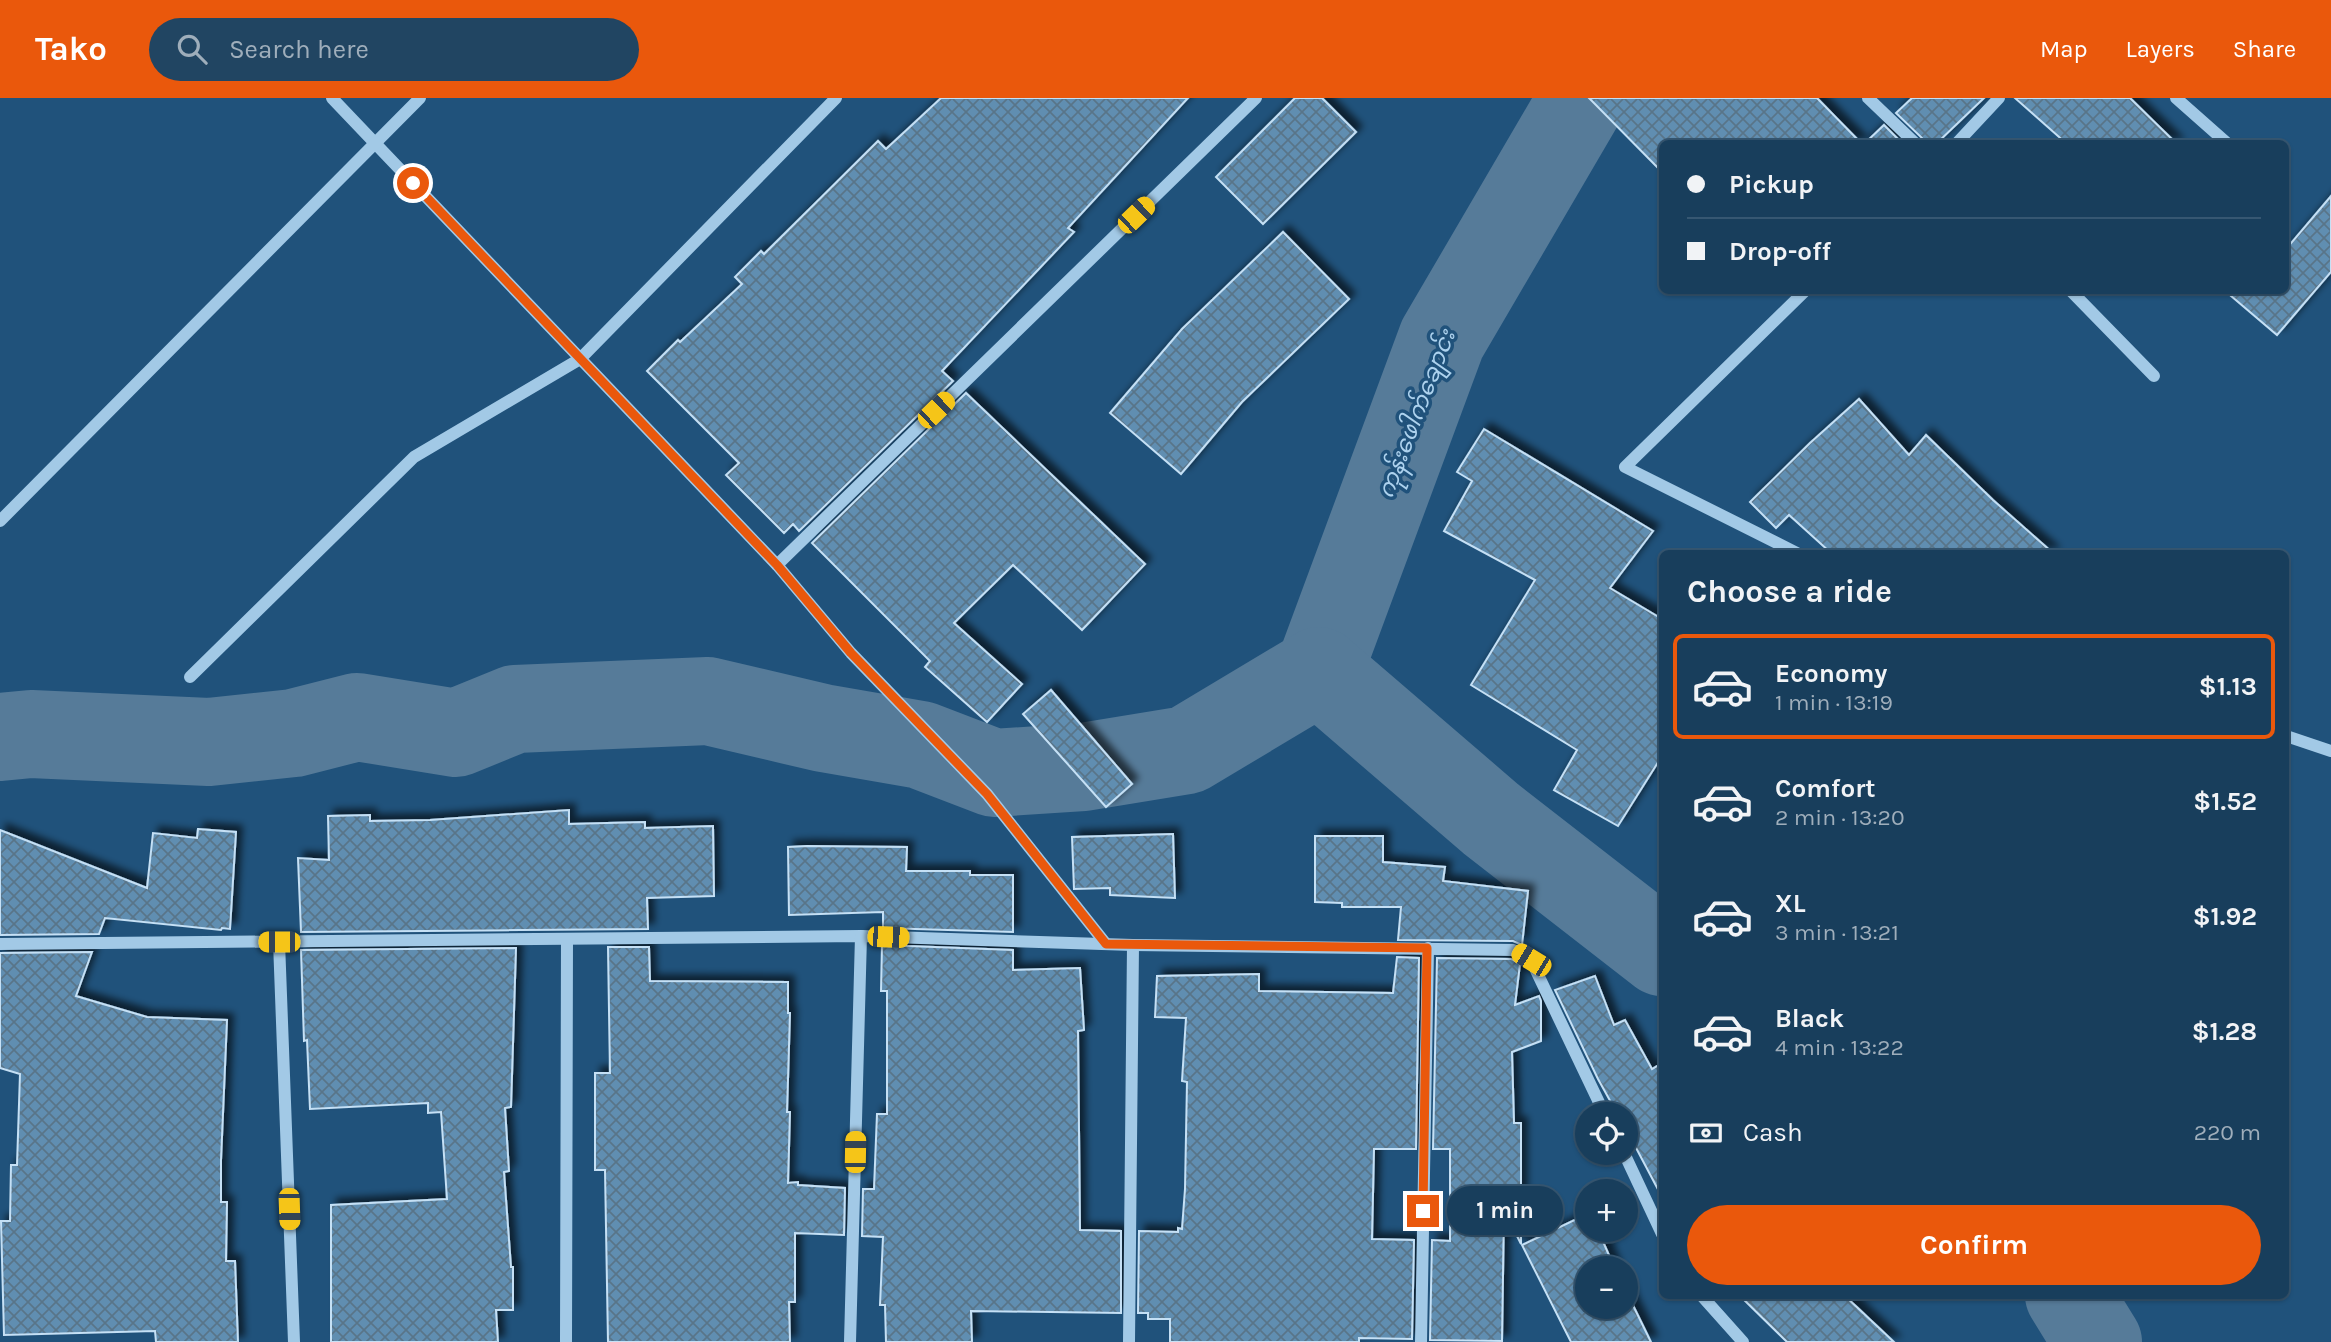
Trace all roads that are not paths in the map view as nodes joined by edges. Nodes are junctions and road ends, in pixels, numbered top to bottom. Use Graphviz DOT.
graph roads {
  1 [pos="331,98"];
  2 [pos="420,98"];
  3 [pos="836,98"];
  4 [pos="1256,98"];
  5 [pos="1868,98"];
  6 [pos="1999,98"];
  7 [pos="2176,98"];
  8 [pos="1912,140"];
  9 [pos="1960,140"];
  10 [pos="2223,140"];
  11 [pos="376,143"];
  12 [pos="1802,294"];
  13 [pos="2074,294"];
  14 [pos="580,359"];
  15 [pos="2154,376"];
  16 [pos="0,521"];
  17 [pos="1791,550"];
  18 [pos="777,565"];
  19 [pos="190,677"];
  20 [pos="2289,737"];
  21 [pos="2331,751"];
  22 [pos="861,936"];
  23 [pos="567,939"];
  24 [pos="279,942"];
  25 [pos="0,944"];
  26 [pos="1106,944"];
  27 [pos="1133,945"];
  28 [pos="1427,948"];
  29 [pos="1599,1102"];
  30 [pos="1629,1165"];
  31 [pos="1659,1228"];
  32 [pos="1705,1299"];
  33 [pos="294,1342"];
  34 [pos="566,1342"];
  35 [pos="850,1342"];
  36 [pos="1129,1342"];
  37 [pos="1421,1342"];
  38 [pos="1743,1342"];
  1 -- 11 [label="street"];
  2 -- 11 [label="street"];
  3 -- 14 [label="street"];
  4 -- 18 [label="street"];
  5 -- 8 [label="street"];
  6 -- 9 [label="street"];
  7 -- 10 [label="street"];
  11 -- 14 [label="street"];
  11 -- 16 [label="street"];
  12 -- 17 [label="street"];
  13 -- 15 [label="street"];
  14 -- 18 [label="street"];
  14 -- 19 [label="street"];
  18 -- 26 [label="street"];
  20 -- 21 [label="street"];
  22 -- 23 [label="street"];
  22 -- 26 [label="street"];
  22 -- 35 [label="street"];
  23 -- 24 [label="street"];
  23 -- 34 [label="street"];
  24 -- 25 [label="street"];
  24 -- 33 [label="street"];
  26 -- 27 [label="street"];
  27 -- 28 [label="street"];
  27 -- 36 [label="street"];
  28 -- 29 [label="street"];
  28 -- 37 [label="street"];
  30 -- 31 [label="street"];
  32 -- 38 [label="street"];
}
